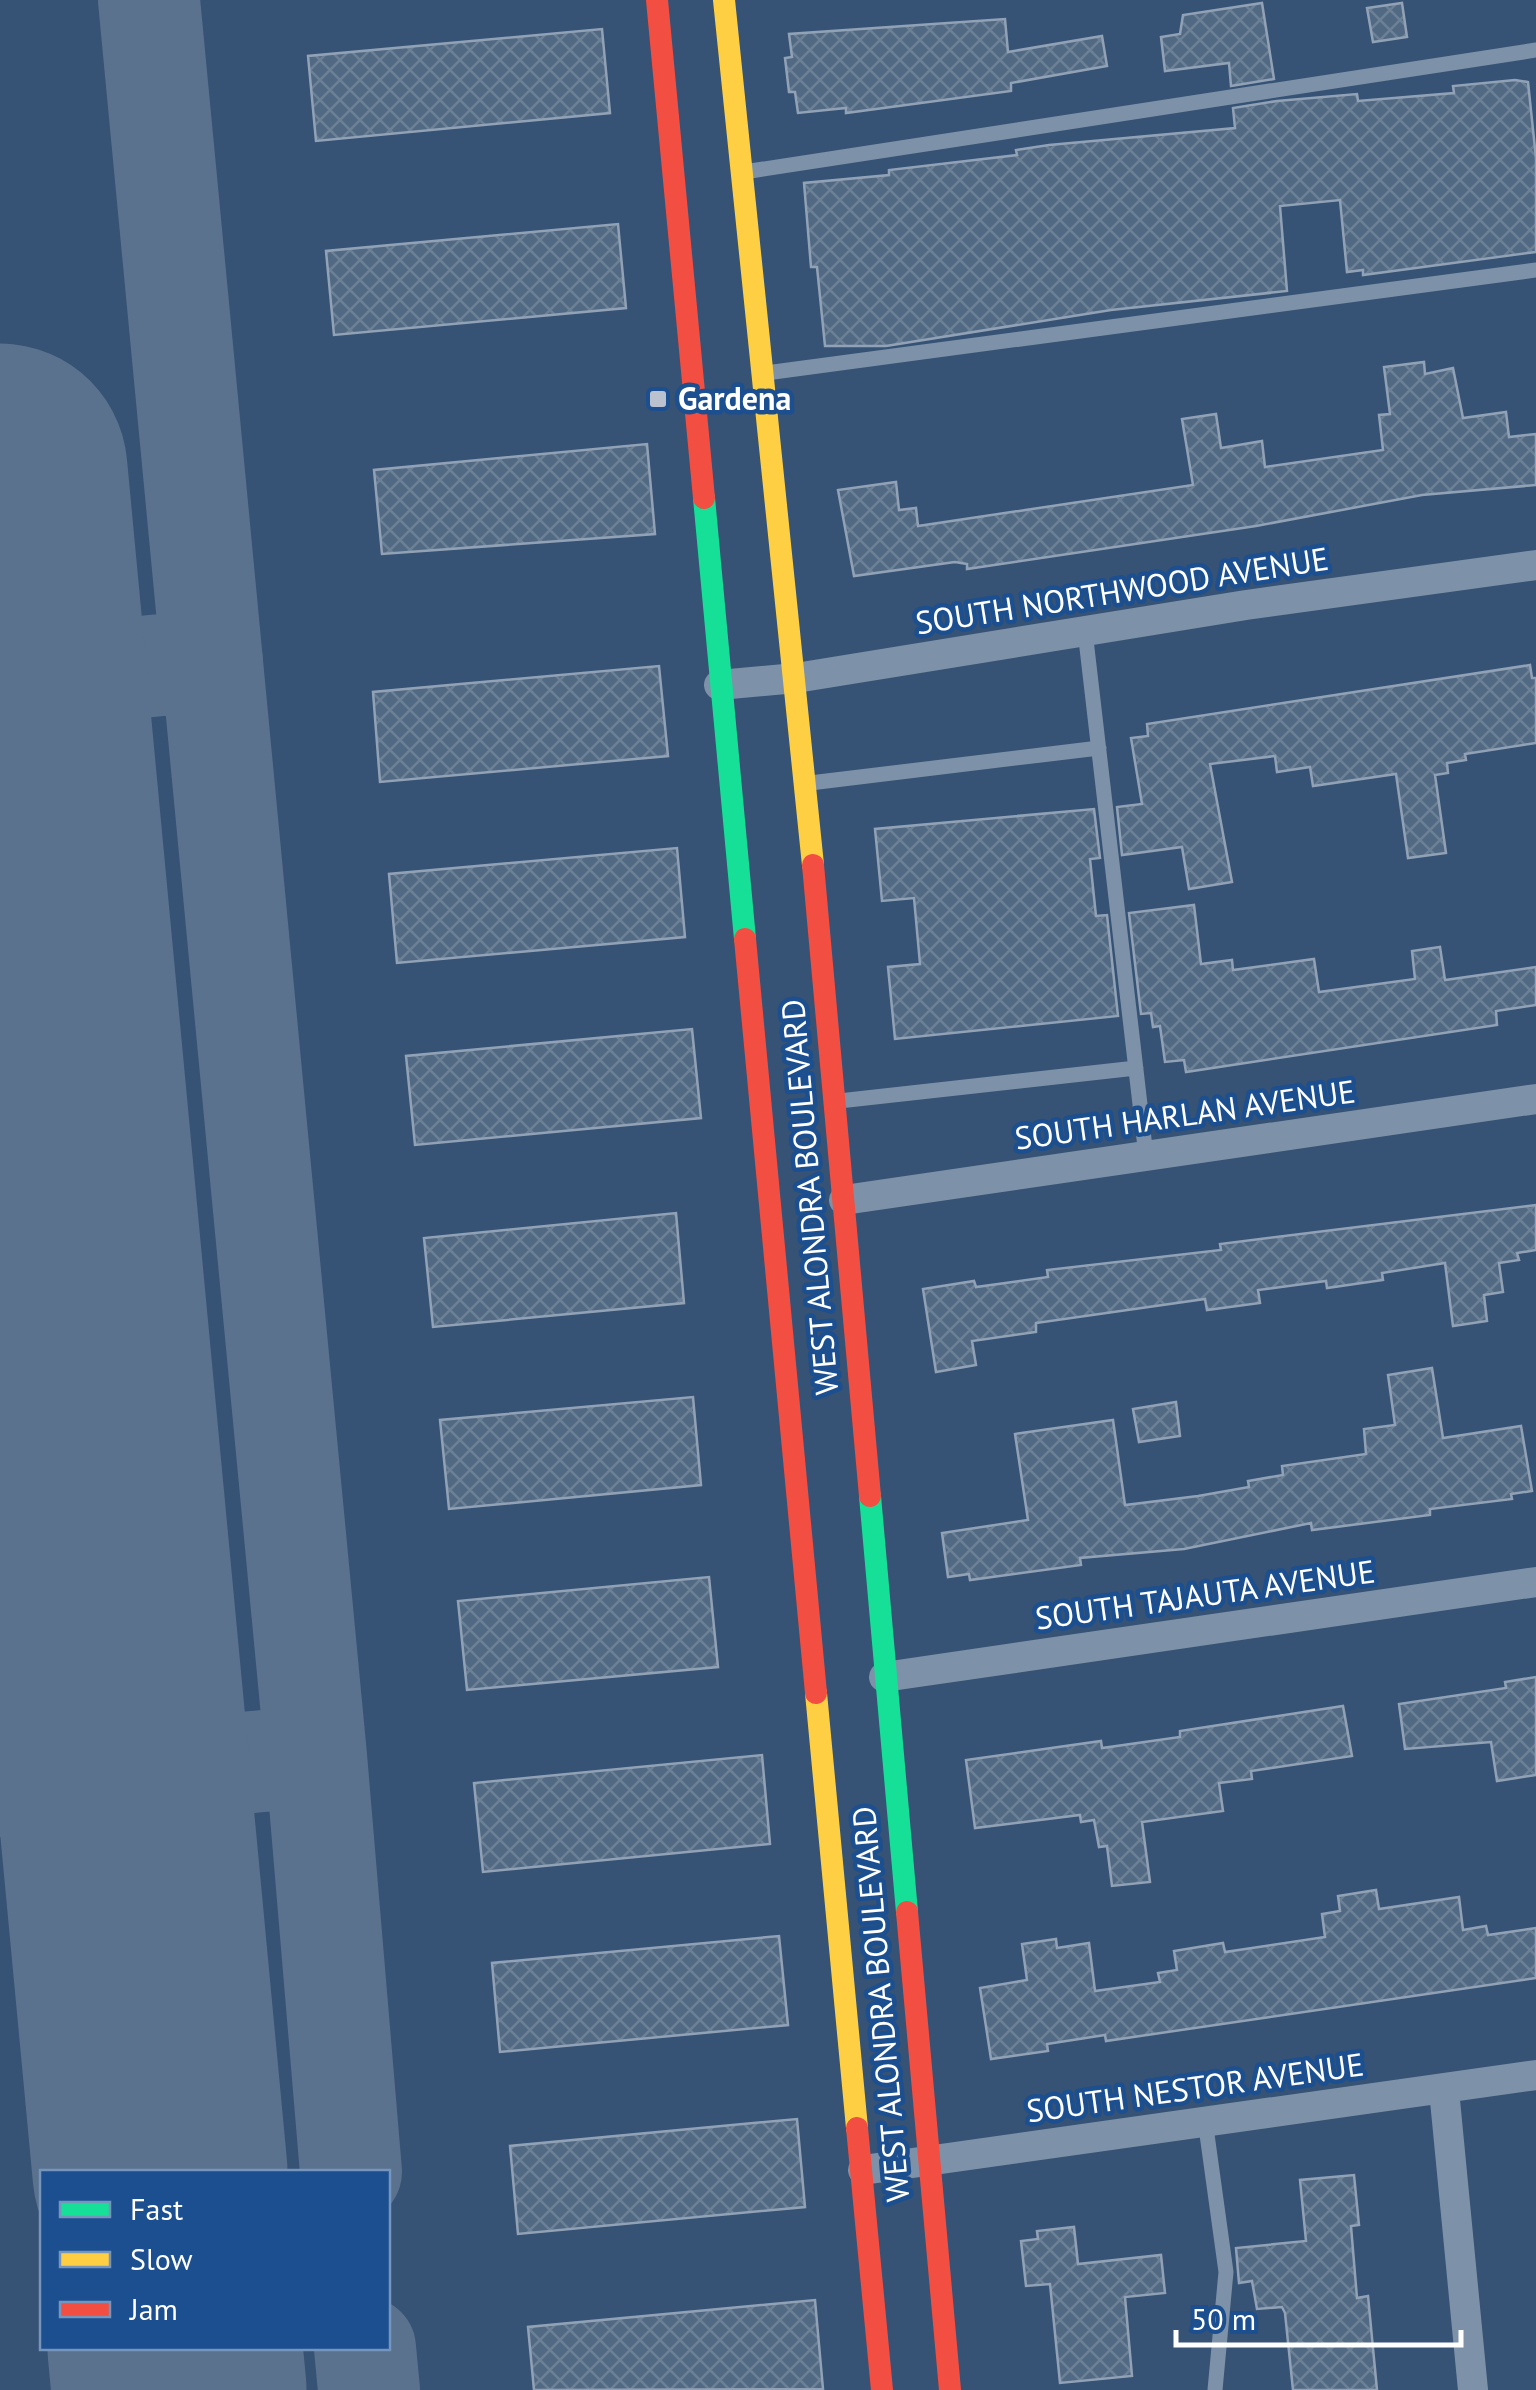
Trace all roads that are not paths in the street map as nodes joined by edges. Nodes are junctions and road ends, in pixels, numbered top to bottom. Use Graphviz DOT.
graph roads {
  1 [pos="657,0"];
  2 [pos="724,0"];
  3 [pos="1536,50"];
  4 [pos="740,172"];
  5 [pos="1536,270"];
  6 [pos="762,374"];
  7 [pos="1536,564"];
  8 [pos="1085,631"];
  9 [pos="796,678"];
  10 [pos="719,685"];
  11 [pos="1099,748"];
  12 [pos="806,784"];
  13 [pos="1136,1068"];
  14 [pos="1536,1098"];
  15 [pos="835,1102"];
  16 [pos="1146,1156"];
  17 [pos="844,1200"];
  18 [pos="1536,1582"];
  19 [pos="884,1677"];
  20 [pos="1536,2075"];
  21 [pos="1444,2090"];
  22 [pos="1206,2120"];
  23 [pos="928,2160"];
  24 [pos="862,2170"];
  25 [pos="882,2390"];
  26 [pos="950,2390"];
  27 [pos="1215,2390"];
  28 [pos="1473,2390"];
  1 -- 10 [label="main road, WEST ALONDRA BOULEVARD"];
  2 -- 4 [label="main road, WEST ALONDRA BOULEVARD"];
  3 -- 4 [label="lane"];
  4 -- 6 [label="main road, WEST ALONDRA BOULEVARD"];
  5 -- 6 [label="lane"];
  6 -- 9 [label="main road, WEST ALONDRA BOULEVARD"];
  7 -- 8 [label="street, SOUTH NORTHWOOD AVENUE"];
  8 -- 9 [label="street, SOUTH NORTHWOOD AVENUE"];
  8 -- 11 [label="lane"];
  9 -- 10 [label="street, SOUTH NORTHWOOD AVENUE"];
  9 -- 12 [label="main road, WEST ALONDRA BOULEVARD"];
  10 -- 24 [label="main road, WEST ALONDRA BOULEVARD"];
  11 -- 12 [label="lane"];
  11 -- 13 [label="lane"];
  12 -- 15 [label="main road, WEST ALONDRA BOULEVARD"];
  13 -- 15 [label="lane"];
  13 -- 16 [label="lane"];
  14 -- 16 [label="street, SOUTH HARLAN AVENUE"];
  15 -- 17 [label="main road, WEST ALONDRA BOULEVARD"];
  16 -- 17 [label="street, SOUTH HARLAN AVENUE"];
  17 -- 19 [label="main road, WEST ALONDRA BOULEVARD"];
  18 -- 19 [label="street, SOUTH TAJAUTA AVENUE"];
  19 -- 23 [label="main road, WEST ALONDRA BOULEVARD"];
  20 -- 21 [label="street, SOUTH NESTOR AVENUE"];
  21 -- 22 [label="street, SOUTH NESTOR AVENUE"];
  21 -- 28 [label="street"];
  22 -- 23 [label="street, SOUTH NESTOR AVENUE"];
  22 -- 27 [label="lane"];
  23 -- 24 [label="street, SOUTH NESTOR AVENUE"];
  23 -- 26 [label="main road, WEST ALONDRA BOULEVARD"];
  24 -- 25 [label="main road, WEST ALONDRA BOULEVARD"];
}
